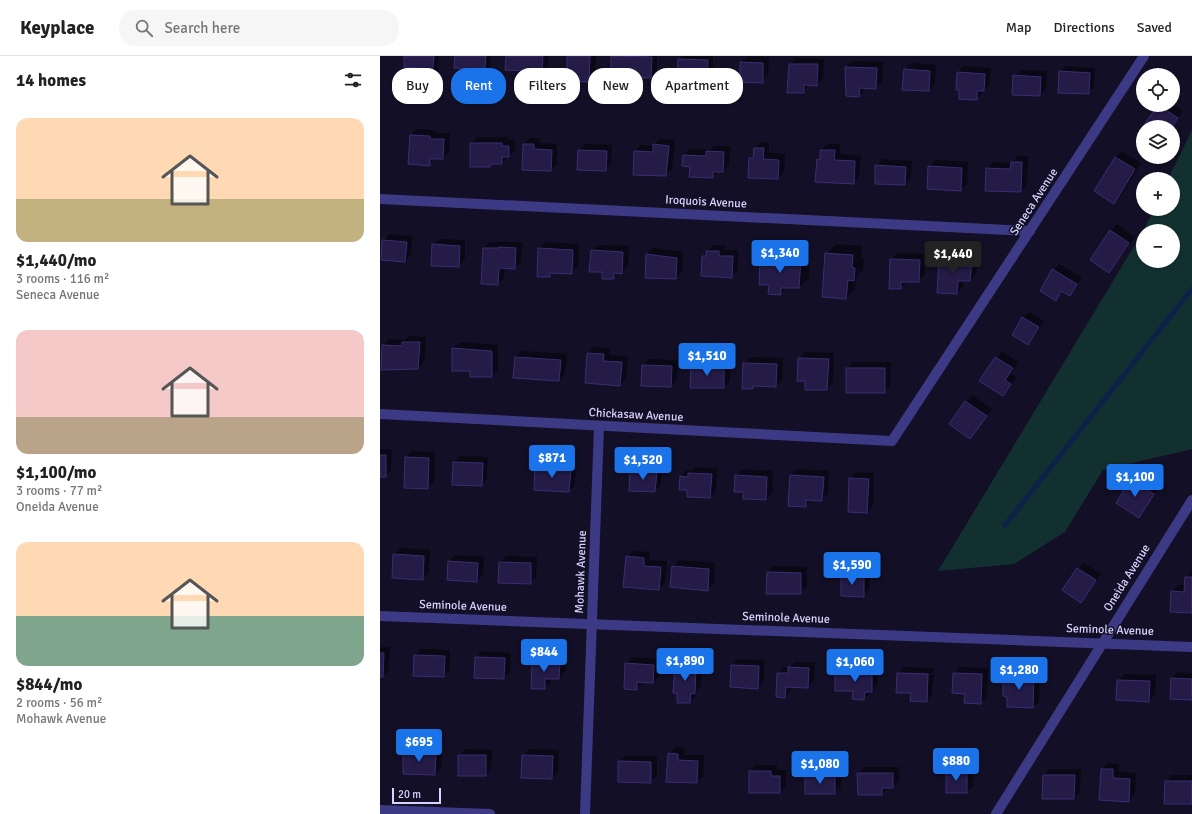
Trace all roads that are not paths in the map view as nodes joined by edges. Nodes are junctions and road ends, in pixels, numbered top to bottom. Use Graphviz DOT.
graph roads {
  1 [pos="1144,56"];
  2 [pos="380,199"];
  3 [pos="1030,231"];
  4 [pos="380,414"];
  5 [pos="599,426"];
  6 [pos="892,441"];
  7 [pos="1192,500"];
  8 [pos="380,616"];
  9 [pos="592,624"];
  10 [pos="1102,642"];
  11 [pos="1192,647"];
  12 [pos="380,810"];
  13 [pos="490,814"];
  14 [pos="585,814"];
  15 [pos="996,814"];
  1 -- 3 [label="street, Seneca Avenue"];
  2 -- 3 [label="street, Iroquois Avenue"];
  3 -- 6 [label="street, Seneca Avenue"];
  4 -- 5 [label="street, Chickasaw Avenue"];
  5 -- 6 [label="street, Chickasaw Avenue"];
  5 -- 9 [label="street, Mohawk Avenue"];
  7 -- 10 [label="street, Oneida Avenue"];
  8 -- 9 [label="street, Seminole Avenue"];
  9 -- 10 [label="street, Seminole Avenue"];
  9 -- 14 [label="street, Mohawk Avenue"];
  10 -- 11 [label="street, Seminole Avenue"];
  10 -- 15 [label="street, Oneida Avenue"];
  12 -- 13 [label="street"];
}
